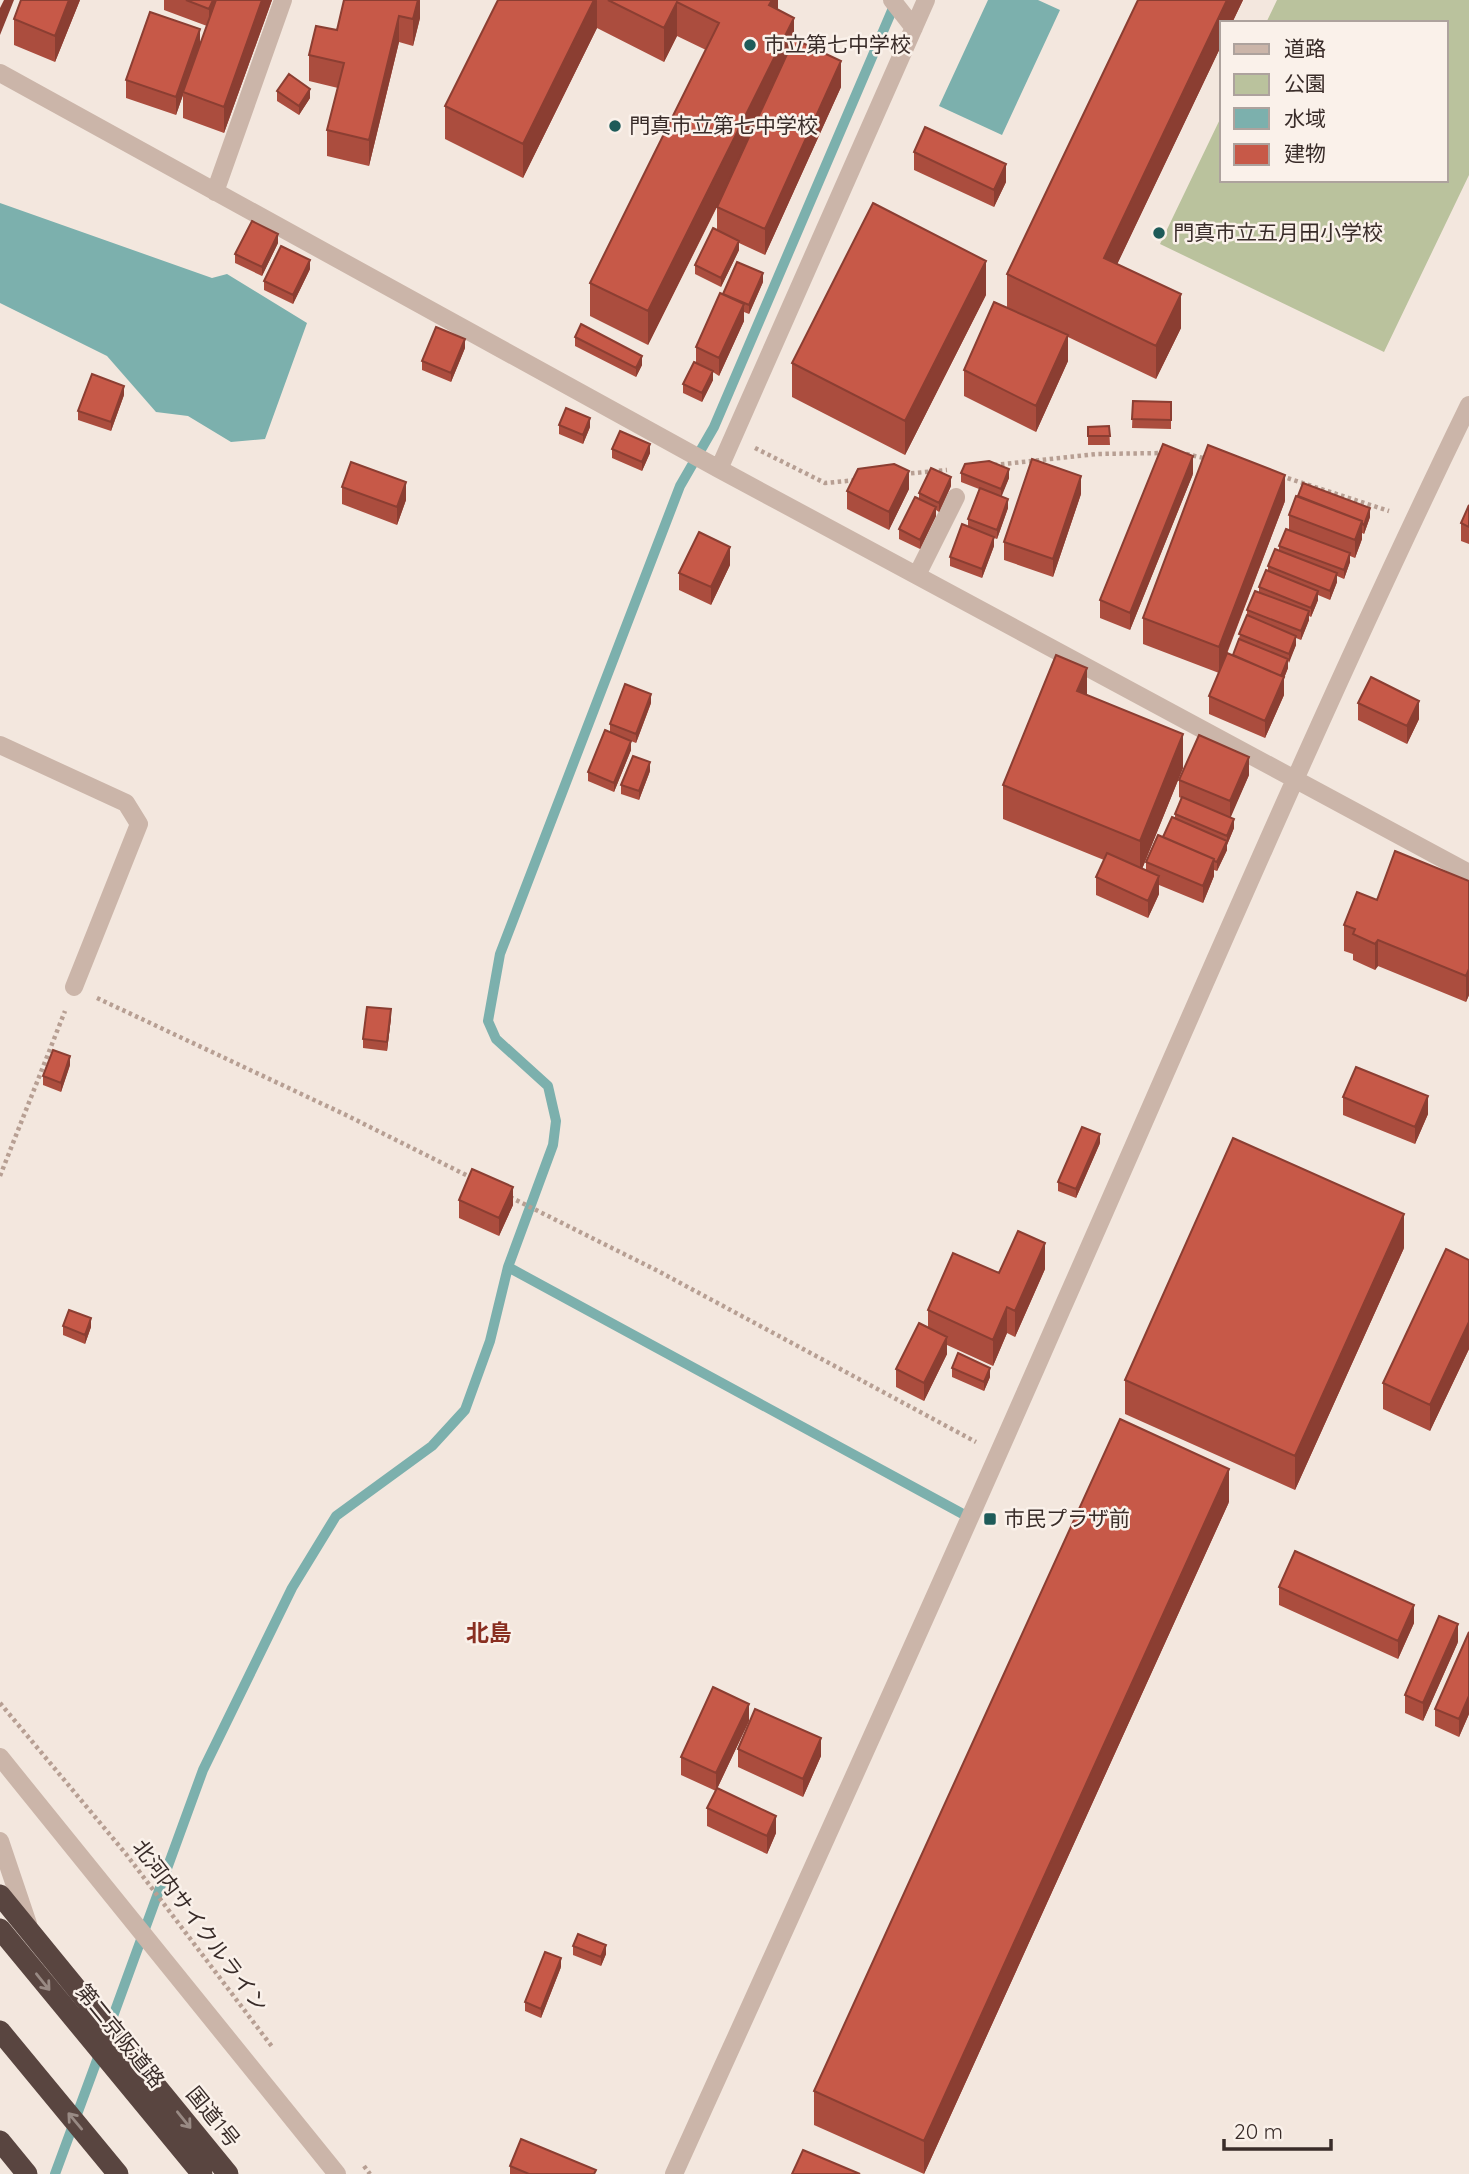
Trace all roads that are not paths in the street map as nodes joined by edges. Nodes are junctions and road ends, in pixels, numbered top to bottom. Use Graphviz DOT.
graph roads {
  1 [pos="283,0"];
  2 [pos="892,0"];
  3 [pos="926,0"];
  4 [pos="914,28"];
  5 [pos="0,73"];
  6 [pos="215,192"];
  7 [pos="1469,405"];
  8 [pos="719,469"];
  9 [pos="956,497"];
  10 [pos="917,575"];
  11 [pos="0,745"];
  12 [pos="1296,778"];
  13 [pos="1469,873"];
  14 [pos="74,987"];
  15 [pos="0,1757"];
  16 [pos="0,1841"];
  17 [pos="0,1895"];
  18 [pos="0,1929"];
  19 [pos="29,1930"];
  20 [pos="0,2031"];
  21 [pos="0,2141"];
  22 [pos="27,2174"];
  23 [pos="118,2174"];
  24 [pos="202,2174"];
  25 [pos="228,2174"];
  26 [pos="337,2174"];
  27 [pos="674,2174"];
  1 -- 6 [label="street"];
  2 -- 4 [label="street"];
  3 -- 4 [label="street"];
  4 -- 8 [label="street"];
  5 -- 6 [label="street"];
  6 -- 8 [label="street"];
  7 -- 12 [label="street"];
  8 -- 10 [label="street"];
  9 -- 10 [label="street"];
  10 -- 12 [label="street"];
  11 -- 14 [label="street"];
  12 -- 13 [label="street"];
  12 -- 27 [label="street"];
  15 -- 26 [label="street"];
  16 -- 19 [label="street"];
  17 -- 19 [label="highway, 国道1号"];
  18 -- 24 [label="highway, 第二京阪道路, one-way"];
  19 -- 25 [label="highway, 国道1号, one-way"];
  23 -- 20 [label="highway, one-way"];
  21 -- 22 [label="highway"];
}
